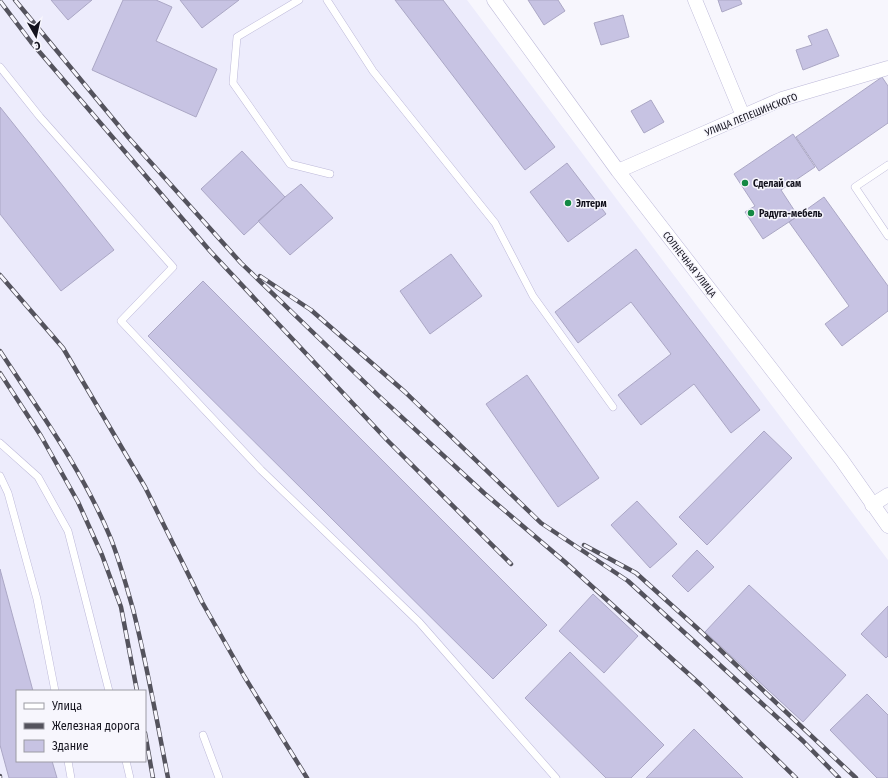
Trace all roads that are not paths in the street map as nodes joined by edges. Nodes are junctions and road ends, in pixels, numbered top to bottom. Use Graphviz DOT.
graph roads {
  1 [pos="299,0"];
  2 [pos="327,0"];
  3 [pos="494,0"];
  4 [pos="695,0"];
  5 [pos="0,67"];
  6 [pos="888,68"];
  7 [pos="743,116"];
  8 [pos="888,165"];
  9 [pos="618,171"];
  10 [pos="330,174"];
  11 [pos="888,236"];
  12 [pos="613,407"];
  13 [pos="0,443"];
  14 [pos="0,476"];
  15 [pos="888,495"];
  16 [pos="872,505"];
  17 [pos="888,526"];
  18 [pos="55,690"];
  19 [pos="108,690"];
  20 [pos="203,735"];
  21 [pos="68,762"];
  22 [pos="126,762"];
  23 [pos="71,778"];
  24 [pos="130,778"];
  25 [pos="219,778"];
  26 [pos="556,778"];
  1 -- 10 [label="lane"];
  2 -- 12 [label="lane"];
  3 -- 9 [label="street, СОЛНЕЧНАЯ УЛИЦА"];
  4 -- 7 [label="street"];
  5 -- 26 [label="lane"];
  6 -- 7 [label="street, УЛИЦА ЛЕПЕШИНСКОГО"];
  7 -- 9 [label="street, УЛИЦА ЛЕПЕШИНСКОГО"];
  8 -- 11 [label="lane"];
  9 -- 16 [label="street, СОЛНЕЧНАЯ УЛИЦА"];
  13 -- 19 [label="lane"];
  14 -- 18 [label="lane"];
  15 -- 16 [label="street"];
  16 -- 17 [label="street, СОЛНЕЧНАЯ УЛИЦА"];
  20 -- 25 [label="lane"];
  21 -- 23 [label="lane"];
  22 -- 24 [label="lane"];
}
